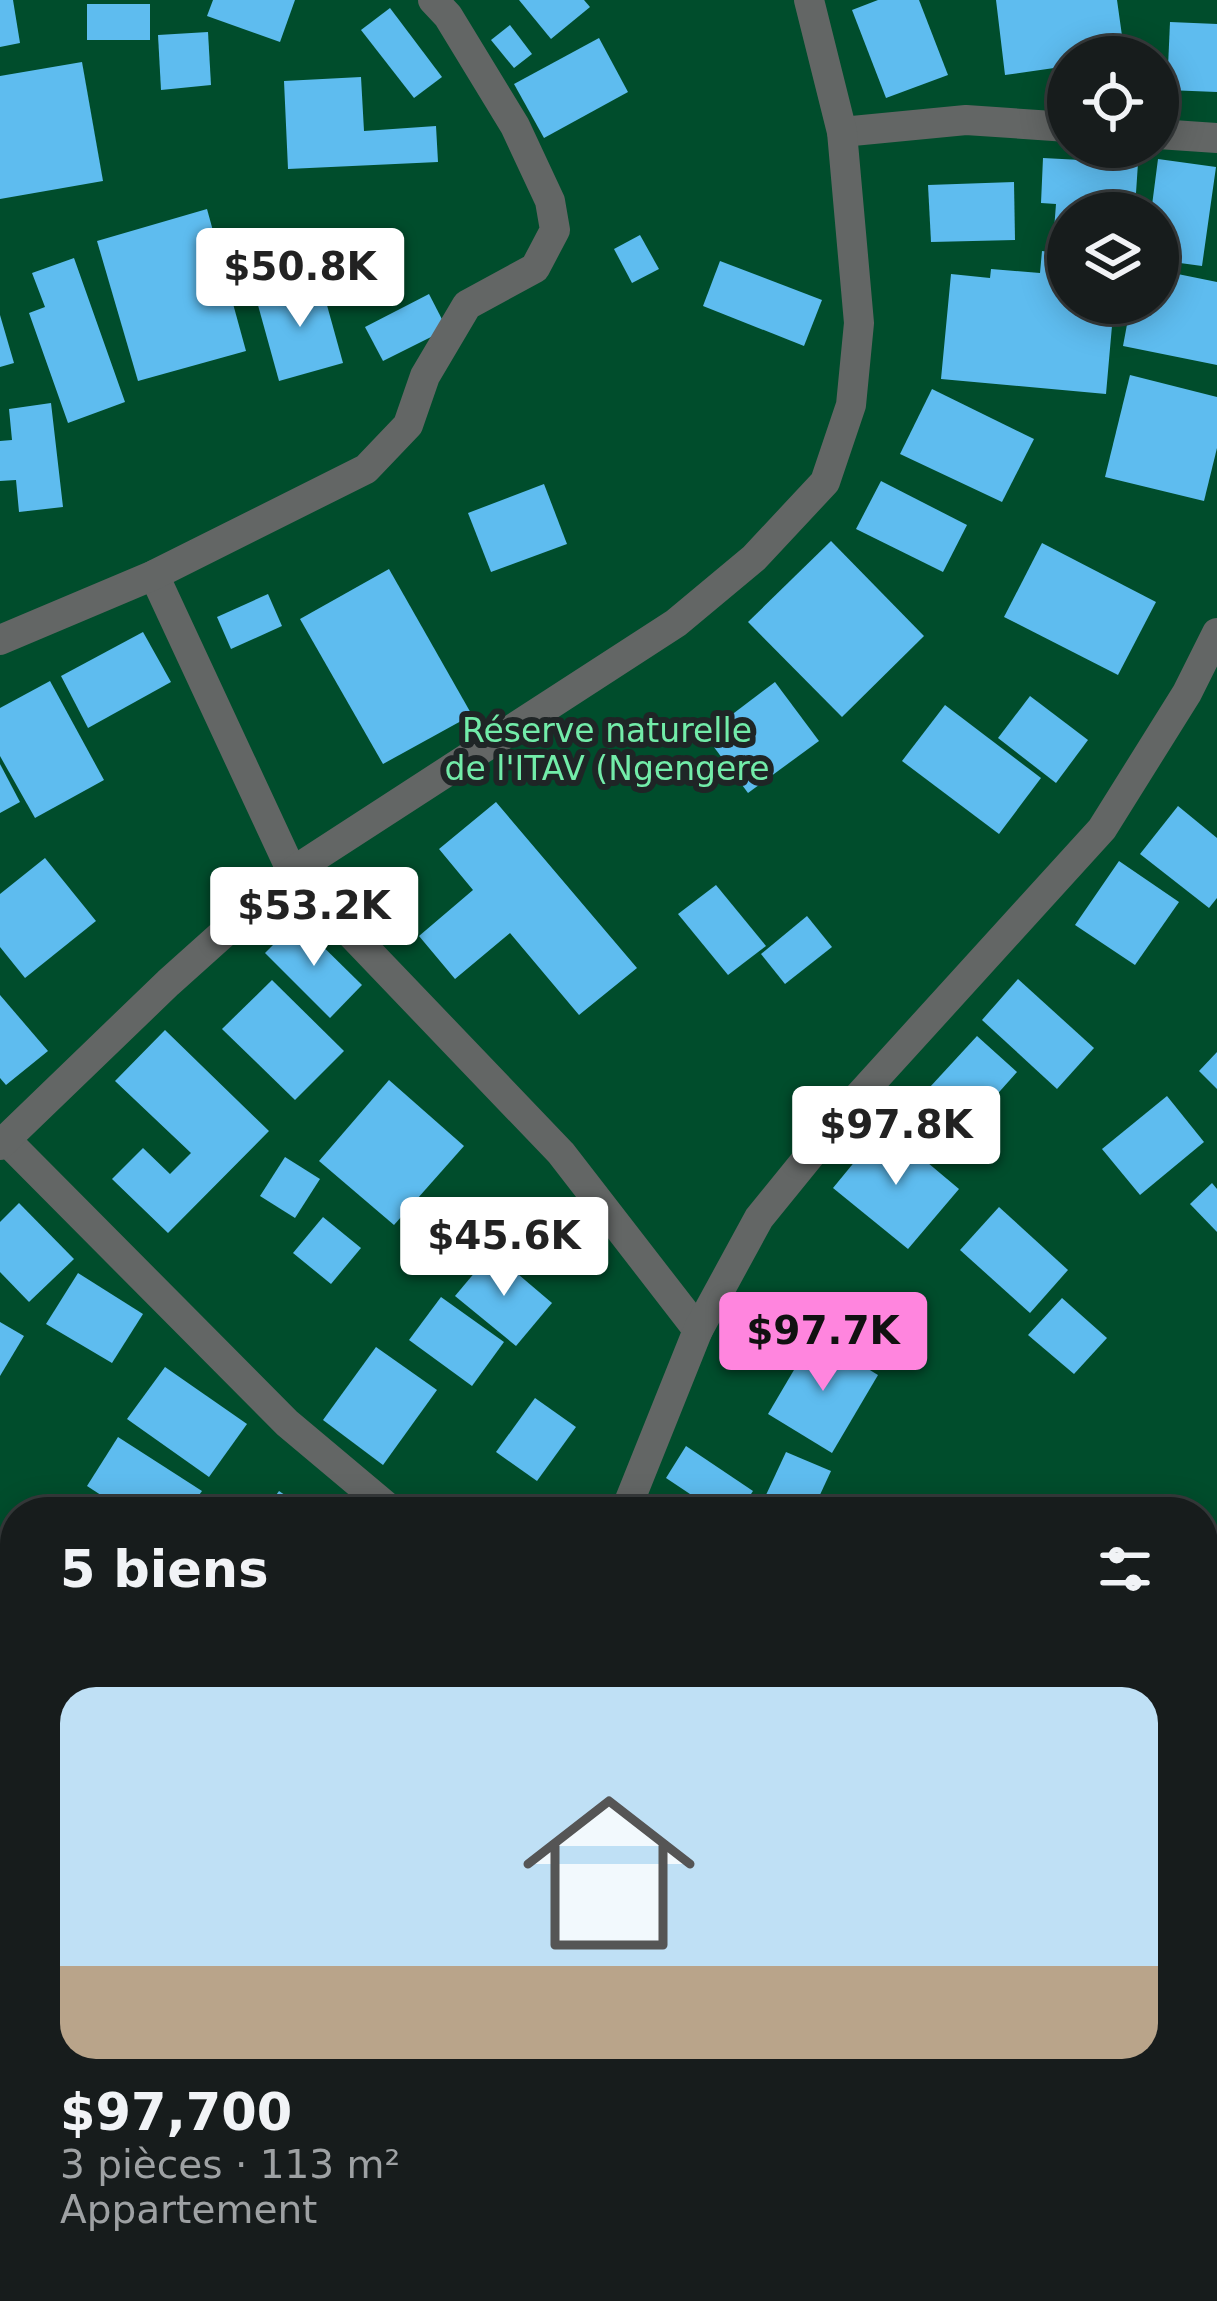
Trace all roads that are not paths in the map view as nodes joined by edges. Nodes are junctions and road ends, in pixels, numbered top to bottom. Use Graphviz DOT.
graph roads {
  1 [pos="433,0"];
  2 [pos="809,0"];
  3 [pos="1047,126"];
  4 [pos="842,132"];
  5 [pos="1179,135"];
  6 [pos="1217,138"];
  7 [pos="154,574"];
  8 [pos="1217,633"];
  9 [pos="0,640"];
  10 [pos="292,872"];
  11 [pos="3,1142"];
  12 [pos="698,1330"];
  13 [pos="375,1497"];
  14 [pos="631,1497"];
  1 -- 7 [label="street"];
  2 -- 4 [label="street"];
  3 -- 4 [label="street"];
  4 -- 10 [label="street"];
  5 -- 6 [label="street"];
  7 -- 9 [label="street"];
  7 -- 10 [label="street"];
  8 -- 12 [label="street"];
  10 -- 11 [label="street"];
  10 -- 12 [label="street"];
  11 -- 13 [label="street"];
  12 -- 14 [label="street"];
}
